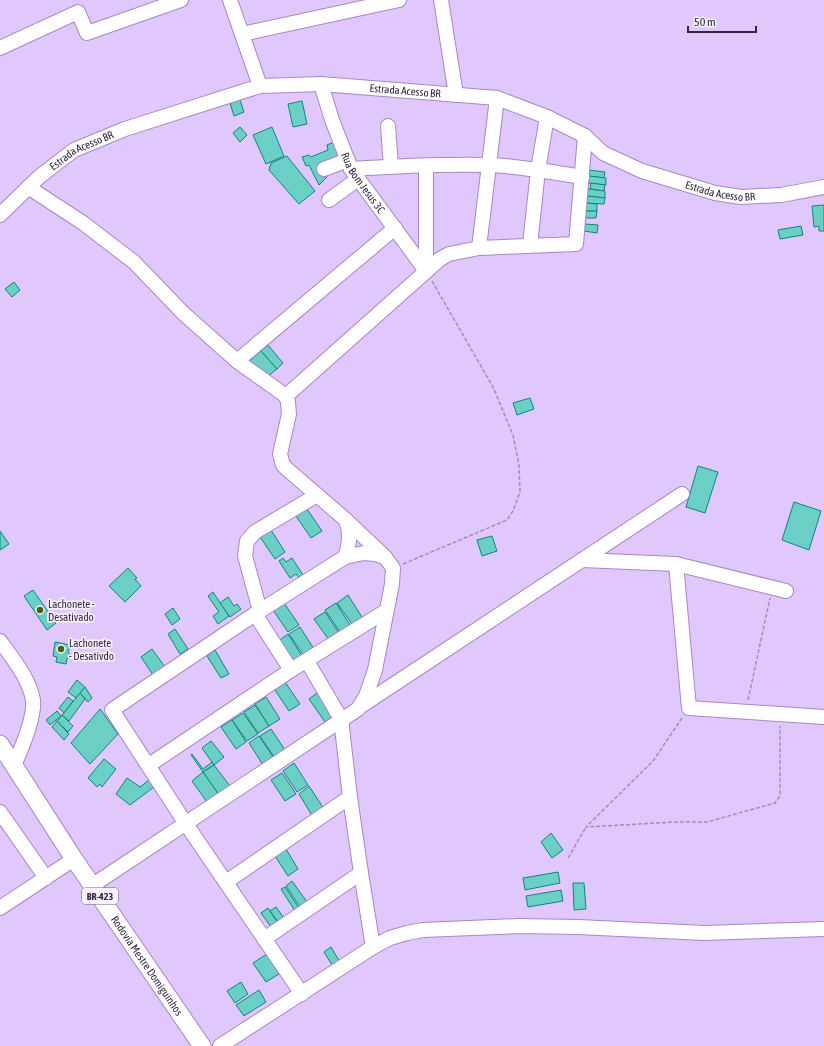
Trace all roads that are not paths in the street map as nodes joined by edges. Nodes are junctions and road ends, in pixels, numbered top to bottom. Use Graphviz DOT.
graph roads {
  1 [pos="181,0"];
  2 [pos="230,0"];
  3 [pos="399,0"];
  4 [pos="440,0"];
  5 [pos="76,6"];
  6 [pos="242,34"];
  7 [pos="0,48"];
  8 [pos="320,84"];
  9 [pos="260,86"];
  10 [pos="456,95"];
  11 [pos="497,98"];
  12 [pos="547,117"];
  13 [pos="388,126"];
  14 [pos="585,136"];
  15 [pos="489,165"];
  16 [pos="426,166"];
  17 [pos="391,167"];
  18 [pos="324,169"];
  19 [pos="352,170"];
  20 [pos="538,170"];
  21 [pos="582,177"];
  22 [pos="28,187"];
  23 [pos="824,187"];
  24 [pos="329,200"];
  25 [pos="0,215"];
  26 [pos="395,228"];
  27 [pos="530,245"];
  28 [pos="479,248"];
  29 [pos="426,271"];
  30 [pos="237,361"];
  31 [pos="286,396"];
  32 [pos="682,494"];
  33 [pos="317,495"];
  34 [pos="346,520"];
  35 [pos="345,557"];
  36 [pos="582,560"];
  37 [pos="389,563"];
  38 [pos="676,564"];
  39 [pos="786,591"];
  40 [pos="386,611"];
  41 [pos="258,612"];
  42 [pos="0,641"];
  43 [pos="307,661"];
  44 [pos="291,670"];
  45 [pos="358,709"];
  46 [pos="824,717"];
  47 [pos="341,719"];
  48 [pos="0,744"];
  49 [pos="149,765"];
  50 [pos="14,766"];
  51 [pos="350,797"];
  52 [pos="0,812"];
  53 [pos="186,824"];
  54 [pos="74,859"];
  55 [pos="361,873"];
  56 [pos="46,878"];
  57 [pos="226,882"];
  58 [pos="93,885"];
  59 [pos="0,908"];
  60 [pos="824,929"];
  61 [pos="264,939"];
  62 [pos="373,947"];
  63 [pos="302,994"];
  64 [pos="202,1046"];
  65 [pos="220,1046"];
  1 -- 5 [label="street"];
  2 -- 6 [label="street"];
  3 -- 6 [label="street"];
  4 -- 10 [label="street"];
  5 -- 7 [label="street"];
  6 -- 9 [label="street"];
  8 -- 9 [label="street, Estrada Acesso BR"];
  8 -- 10 [label="street, Estrada Acesso BR"];
  8 -- 19 [label="street, Rua Bom Jesus 3C"];
  9 -- 22 [label="street, Estrada Acesso BR"];
  10 -- 11 [label="street, Estrada Acesso BR"];
  11 -- 12 [label="street, Estrada Acesso BR"];
  11 -- 15 [label="street"];
  12 -- 14 [label="street, Estrada Acesso BR"];
  12 -- 20 [label="street"];
  13 -- 17 [label="street"];
  14 -- 21 [label="street"];
  14 -- 23 [label="street, Estrada Acesso BR"];
  15 -- 16 [label="street"];
  15 -- 20 [label="street"];
  15 -- 28 [label="street"];
  16 -- 17 [label="street"];
  16 -- 29 [label="street"];
  17 -- 19 [label="street"];
  18 -- 19 [label="street"];
  19 -- 24 [label="street"];
  19 -- 26 [label="street, Rua Bom Jesus 3C"];
  20 -- 21 [label="street"];
  20 -- 27 [label="street"];
  21 -- 27 [label="street"];
  22 -- 25 [label="street, Estrada Acesso BR"];
  22 -- 30 [label="street"];
  26 -- 29 [label="street, Rua Bom Jesus 3C"];
  26 -- 30 [label="street"];
  27 -- 28 [label="street"];
  28 -- 29 [label="street"];
  29 -- 31 [label="street"];
  30 -- 31 [label="street"];
  31 -- 33 [label="street"];
  32 -- 36 [label="street"];
  33 -- 34 [label="street"];
  33 -- 41 [label="street"];
  34 -- 35 [label="street"];
  34 -- 37 [label="street"];
  35 -- 37 [label="street"];
  35 -- 41 [label="street"];
  36 -- 38 [label="street"];
  36 -- 45 [label="street"];
  37 -- 40 [label="street"];
  38 -- 39 [label="street"];
  38 -- 46 [label="street"];
  40 -- 43 [label="street"];
  40 -- 45 [label="street"];
  41 -- 44 [label="street"];
  41 -- 49 [label="street"];
  42 -- 50 [label="street"];
  43 -- 44 [label="street"];
  43 -- 47 [label="street"];
  44 -- 49 [label="street"];
  45 -- 47 [label="street"];
  47 -- 51 [label="street"];
  47 -- 53 [label="street"];
  48 -- 50 [label="main road, Rodovia Mestre Domiguinhos / BR-423"];
  49 -- 53 [label="street"];
  50 -- 54 [label="main road, Rodovia Mestre Domiguinhos / BR-423"];
  51 -- 55 [label="street"];
  51 -- 57 [label="street"];
  52 -- 56 [label="street"];
  53 -- 57 [label="street"];
  53 -- 58 [label="street"];
  54 -- 56 [label="street"];
  54 -- 58 [label="main road, Rodovia Mestre Domiguinhos / BR-423"];
  55 -- 61 [label="street"];
  55 -- 62 [label="street"];
  56 -- 59 [label="street"];
  57 -- 61 [label="street"];
  58 -- 64 [label="main road, Rodovia Mestre Domiguinhos / BR-423"];
  60 -- 62 [label="street"];
  61 -- 63 [label="street"];
  62 -- 63 [label="street"];
  63 -- 65 [label="street"];
}
